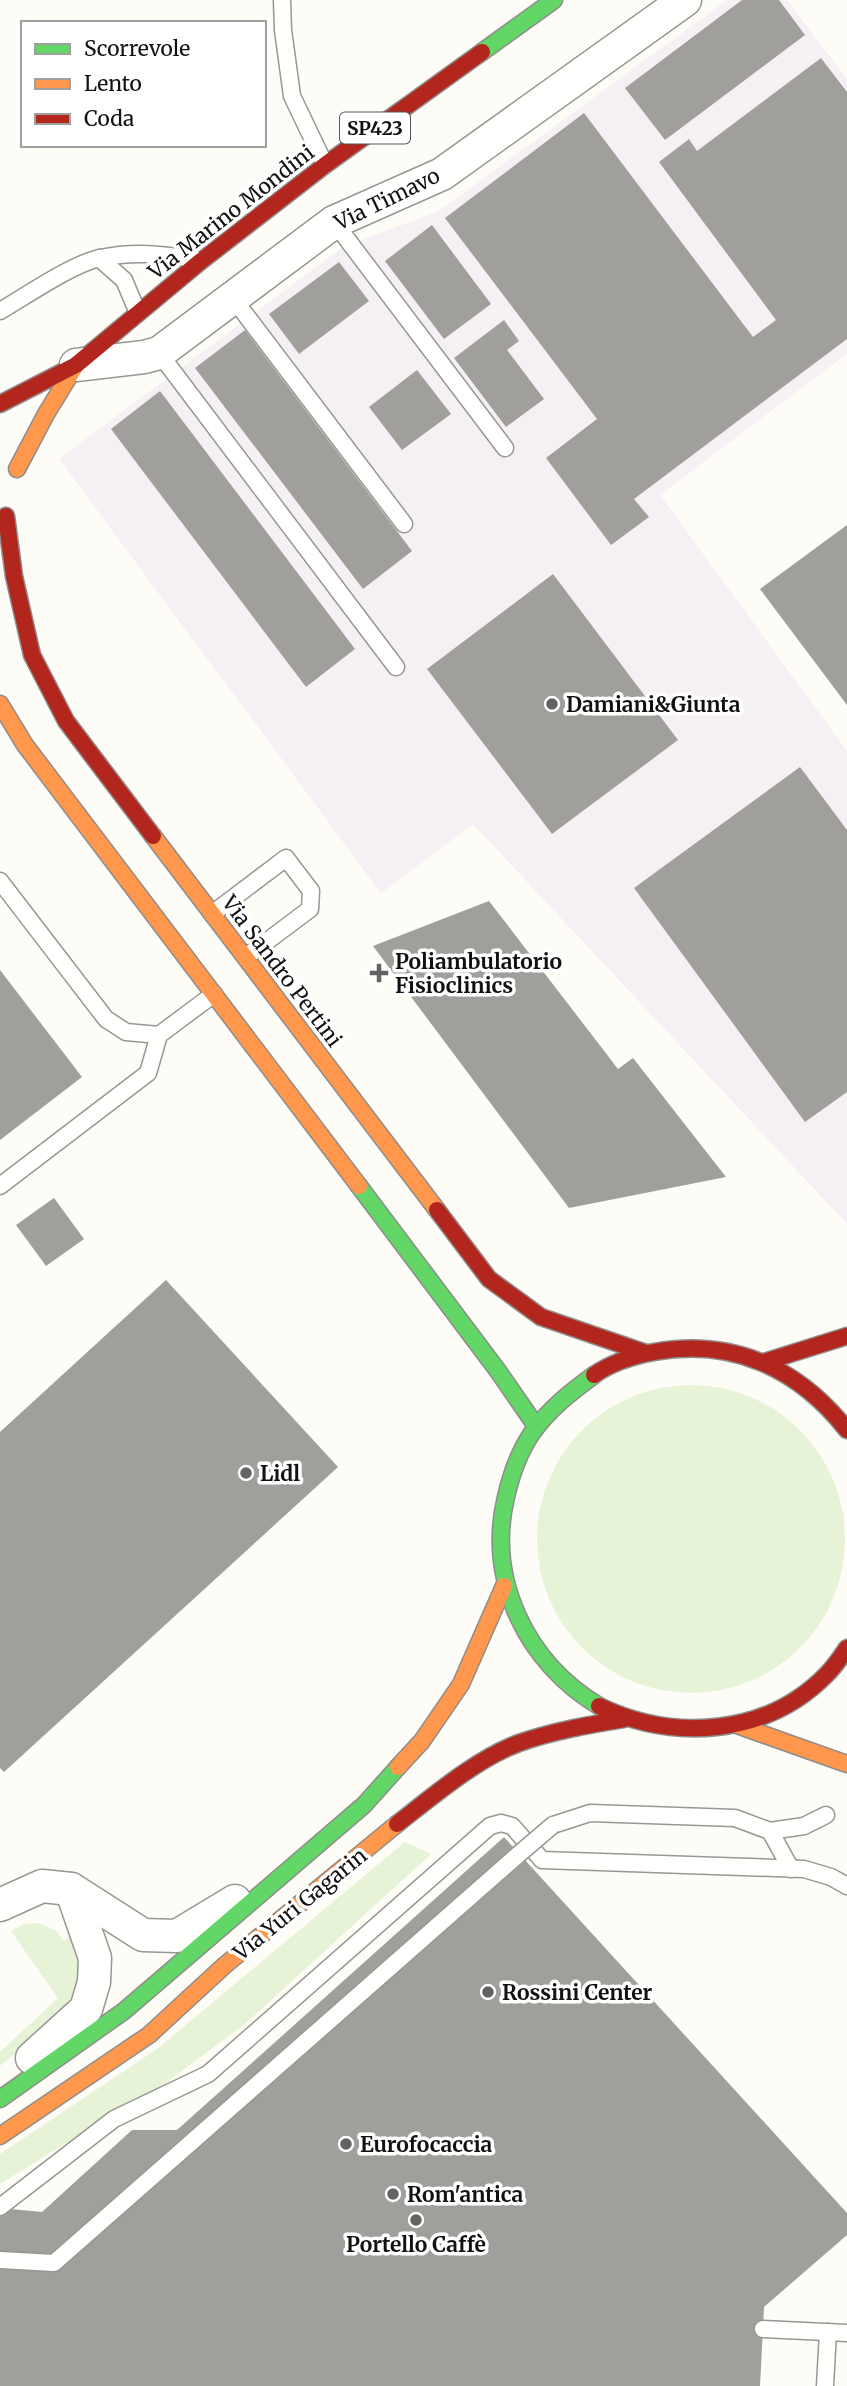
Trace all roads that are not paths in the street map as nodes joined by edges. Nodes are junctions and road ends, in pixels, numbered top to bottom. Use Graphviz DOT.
graph roads {
  1 [pos="282,0"];
  2 [pos="554,0"];
  3 [pos="685,0"];
  4 [pos="325,165"];
  5 [pos="334,222"];
  6 [pos="99,258"];
  7 [pos="201,261"];
  8 [pos="233,298"];
  9 [pos="0,311"];
  10 [pos="138,313"];
  11 [pos="159,353"];
  12 [pos="76,365"];
  13 [pos="0,404"];
  14 [pos="505,448"];
  15 [pos="11,451"];
  16 [pos="11,499"];
  17 [pos="404,524"];
  18 [pos="396,667"];
  19 [pos="0,704"];
  20 [pos="0,881"];
  21 [pos="212,914"];
  22 [pos="245,957"];
  23 [pos="214,995"];
  24 [pos="159,1035"];
  25 [pos="0,1186"];
  26 [pos="847,1336"];
  27 [pos="646,1353"];
  28 [pos="764,1362"];
  29 [pos="536,1426"];
  30 [pos="847,1430"];
  31 [pos="504,1586"];
  32 [pos="847,1648"];
  33 [pos="624,1719"];
  34 [pos="737,1725"];
  35 [pos="847,1764"];
  36 [pos="827,1815"];
  37 [pos="770,1831"];
  38 [pos="296,1865"];
  39 [pos="791,1869"];
  40 [pos="847,1886"];
  41 [pos="71,1889"];
  42 [pos="0,1905"];
  43 [pos="8,2094"];
  44 [pos="0,2136"];
  45 [pos="0,2207"];
  46 [pos="0,2260"];
  47 [pos="763,2329"];
  48 [pos="828,2332"];
  49 [pos="847,2333"];
  50 [pos="825,2386"];
  1 -- 4 [label="lane"];
  2 -- 4 [label="main road, Via Marino Mondini / SP423"];
  3 -- 5 [label="street, Via Timavo"];
  4 -- 7 [label="main road, Via Marino Mondini / SP423"];
  5 -- 8 [label="street, Via Timavo"];
  5 -- 14 [label="lane"];
  6 -- 7 [label="lane"];
  6 -- 9 [label="lane"];
  6 -- 10 [label="lane"];
  7 -- 10 [label="main road, Via Marino Mondini / SP423"];
  8 -- 11 [label="street, Via Timavo"];
  8 -- 17 [label="lane"];
  10 -- 12 [label="main road, Via Marino Mondini / SP423"];
  11 -- 12 [label="street, Via Timavo"];
  11 -- 18 [label="lane"];
  12 -- 13 [label="main road, Via Marino Mondini / SP423"];
  12 -- 16 [label="main road, Via Marino Mondini / SP423"];
  15 -- 16 [label="main road, Via Sandro Pertini"];
  16 -- 21 [label="main road, Via Sandro Pertini"];
  19 -- 23 [label="main road"];
  20 -- 24 [label="lane"];
  21 -- 22 [label="main road, Via Sandro Pertini"];
  21 -- 22 [label="lane"];
  22 -- 27 [label="main road, Via Sandro Pertini"];
  23 -- 24 [label="lane"];
  23 -- 29 [label="main road"];
  24 -- 25 [label="lane"];
  26 -- 28 [label="main road"];
  27 -- 28 [label="main road"];
  27 -- 29 [label="main road"];
  28 -- 30 [label="main road"];
  29 -- 31 [label="main road"];
  31 -- 33 [label="main road"];
  31 -- 38 [label="main road, Via Yuri Gagarin"];
  32 -- 34 [label="main road"];
  33 -- 34 [label="main road"];
  33 -- 44 [label="main road, Via Yuri Gagarin"];
  34 -- 35 [label="main road"];
  36 -- 37 [label="lane"];
  37 -- 39 [label="lane"];
  37 -- 46 [label="lane, bridge"];
  38 -- 41 [label="street, Via Yuri Gagarin"];
  38 -- 43 [label="main road, Via Yuri Gagarin"];
  39 -- 40 [label="lane"];
  39 -- 45 [label="lane"];
  41 -- 42 [label="street"];
  41 -- 43 [label="street, Via Yuri Gagarin"];
  47 -- 48 [label="lane"];
  48 -- 49 [label="lane"];
  48 -- 50 [label="lane"];
}
